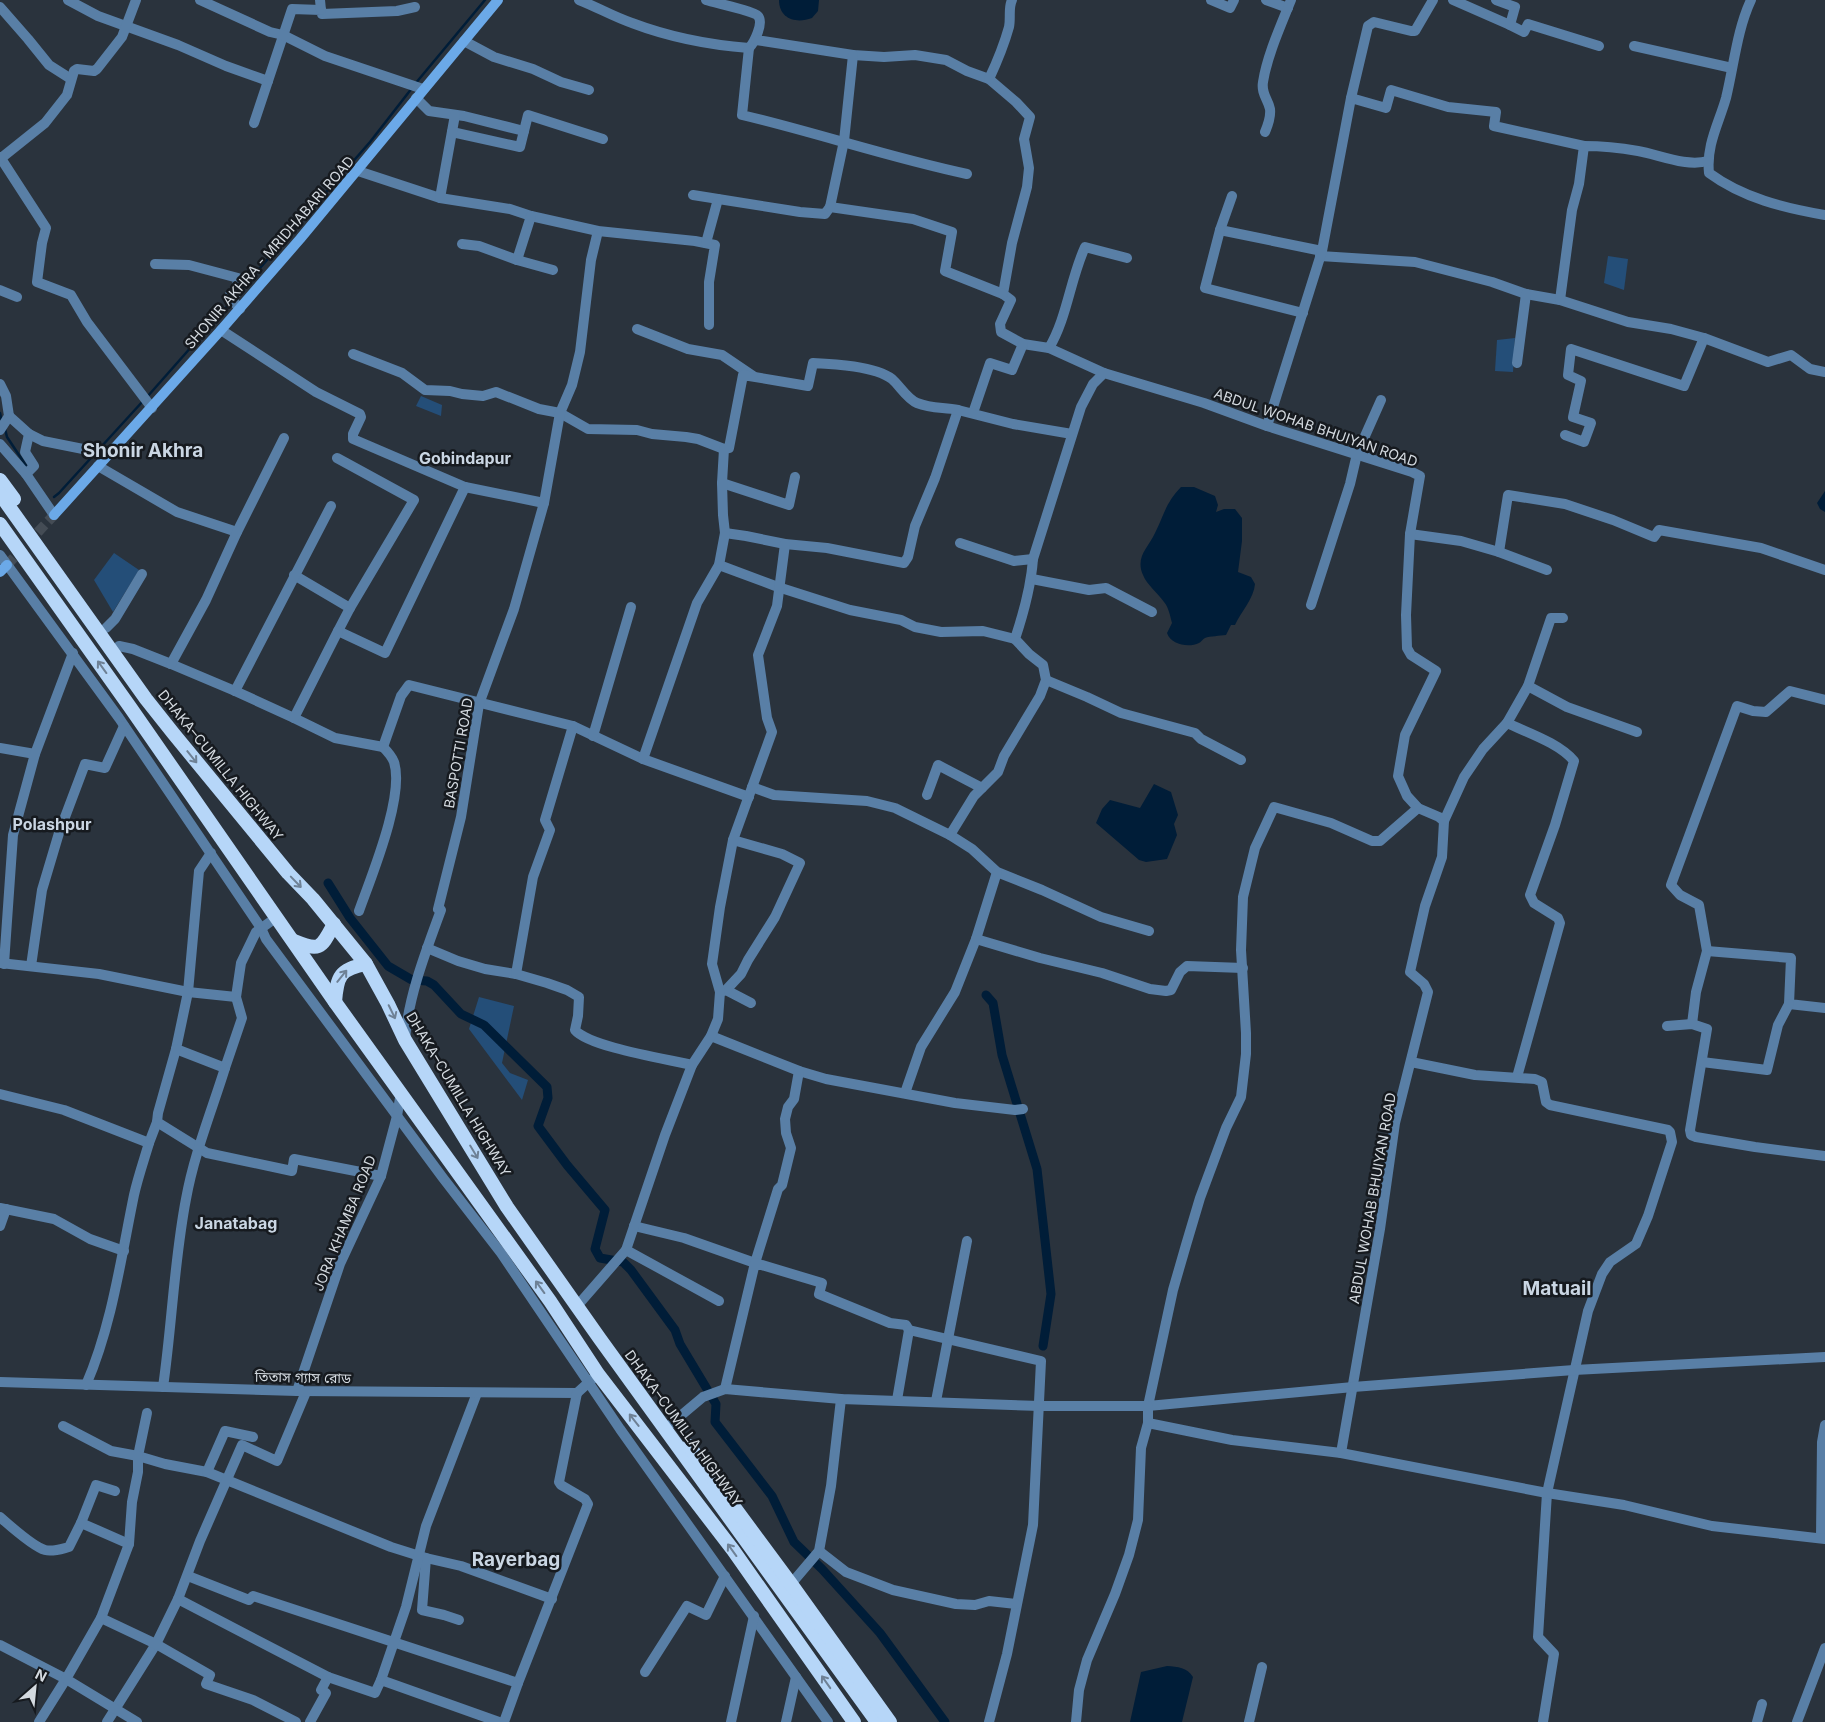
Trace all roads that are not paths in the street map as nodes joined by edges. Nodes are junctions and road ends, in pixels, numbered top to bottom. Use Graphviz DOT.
graph roads {
  1 [pos="68,0"];
  2 [pos="136,0"];
  3 [pos="200,0"];
  4 [pos="227,0"];
  5 [pos="498,0"];
  6 [pos="579,0"];
  7 [pos="706,0"];
  8 [pos="1012,0"];
  9 [pos="1211,0"];
  10 [pos="1234,0"];
  11 [pos="1266,0"];
  12 [pos="1432,0"];
  13 [pos="1453,0"];
  14 [pos="1496,0"];
  15 [pos="1751,0"];
  16 [pos="1289,4"];
  17 [pos="321,5"];
  18 [pos="0,7"];
  19 [pos="415,7"];
  20 [pos="224,11"];
  21 [pos="1510,25"];
  22 [pos="126,27"];
  23 [pos="283,35"];
  24 [pos="464,41"];
  25 [pos="753,44"];
  26 [pos="1599,46"];
  27 [pos="1634,46"];
  28 [pos="853,55"];
  29 [pos="1732,68"];
  30 [pos="72,79"];
  31 [pos="989,79"];
  32 [pos="268,81"];
  33 [pos="423,89"];
  34 [pos="589,90"];
  35 [pos="416,98"];
  36 [pos="1351,98"];
  37 [pos="455,115"];
  38 [pos="254,123"];
  39 [pos="524,131"];
  40 [pos="452,132"];
  41 [pos="1265,132"];
  42 [pos="603,139"];
  43 [pos="844,141"];
  44 [pos="1584,146"];
  45 [pos="0,158"];
  46 [pos="1708,161"];
  47 [pos="358,171"];
  48 [pos="967,174"];
  49 [pos="693,195"];
  50 [pos="1232,196"];
  51 [pos="440,198"];
  52 [pos="718,199"];
  53 [pos="830,207"];
  54 [pos="1825,215"];
  55 [pos="531,216"];
  56 [pos="1220,230"];
  57 [pos="598,231"];
  58 [pos="706,243"];
  59 [pos="462,244"];
  60 [pos="1321,254"];
  61 [pos="1127,258"];
  62 [pos="517,260"];
  63 [pos="155,264"];
  64 [pos="553,270"];
  65 [pos="0,290"];
  66 [pos="1003,294"];
  67 [pos="1526,294"];
  68 [pos="16,297"];
  69 [pos="1560,300"];
  70 [pos="239,307"];
  71 [pos="1303,312"];
  72 [pos="709,325"];
  73 [pos="637,329"];
  74 [pos="222,330"];
  75 [pos="1704,338"];
  76 [pos="1023,344"];
  77 [pos="1049,348"];
  78 [pos="353,354"];
  79 [pos="1517,363"];
  80 [pos="1825,372"];
  81 [pos="1104,373"];
  82 [pos="754,377"];
  83 [pos="0,384"];
  84 [pos="1381,400"];
  85 [pos="150,406"];
  86 [pos="958,410"];
  87 [pos="973,413"];
  88 [pos="560,414"];
  89 [pos="9,416"];
  90 [pos="1267,426"];
  91 [pos="0,430"];
  92 [pos="29,434"];
  93 [pos="1072,434"];
  94 [pos="1566,435"];
  95 [pos="284,438"];
  96 [pos="0,444"];
  97 [pos="83,449"];
  98 [pos="724,449"];
  99 [pos="1357,454"];
  100 [pos="337,458"];
  101 [pos="98,466"];
  102 [pos="26,474"];
  103 [pos="795,477"];
  104 [pos="0,480"];
  105 [pos="722,483"];
  106 [pos="465,487"];
  107 [pos="0,494"];
  108 [pos="544,502"];
  109 [pos="331,506"];
  110 [pos="54,515"];
  111 [pos="0,524"];
  112 [pos="237,532"];
  113 [pos="725,533"];
  114 [pos="1410,534"];
  115 [pos="960,543"];
  116 [pos="785,544"];
  117 [pos="1499,552"];
  118 [pos="0,555"];
  119 [pos="1032,559"];
  120 [pos="719,565"];
  121 [pos="3,568"];
  122 [pos="1548,570"];
  123 [pos="1825,570"];
  124 [pos="142,574"];
  125 [pos="294,575"];
  126 [pos="1032,579"];
  127 [pos="778,587"];
  128 [pos="1311,605"];
  129 [pos="631,607"];
  130 [pos="350,608"];
  131 [pos="1152,612"];
  132 [pos="1563,618"];
  133 [pos="106,628"];
  134 [pos="338,631"];
  135 [pos="1014,639"];
  136 [pos="119,646"];
  137 [pos="73,653"];
  138 [pos="171,664"];
  139 [pos="1046,680"];
  140 [pos="1528,686"];
  141 [pos="235,691"];
  142 [pos="1825,700"];
  143 [pos="479,704"];
  144 [pos="294,718"];
  145 [pos="1507,723"];
  146 [pos="124,726"];
  147 [pos="572,726"];
  148 [pos="1637,732"];
  149 [pos="173,733"];
  150 [pos="593,736"];
  151 [pos="383,747"];
  152 [pos="0,748"];
  153 [pos="36,754"];
  154 [pos="643,759"];
  155 [pos="1241,760"];
  156 [pos="982,788"];
  157 [pos="750,792"];
  158 [pos="927,795"];
  159 [pos="1418,808"];
  160 [pos="1444,821"];
  161 [pos="950,835"];
  162 [pos="733,840"];
  163 [pos="210,853"];
  164 [pos="997,872"];
  165 [pos="359,911"];
  166 [pos="277,917"];
  167 [pos="334,924"];
  168 [pos="262,928"];
  169 [pos="1150,931"];
  170 [pos="976,939"];
  171 [pos="294,941"];
  172 [pos="427,948"];
  173 [pos="1707,951"];
  174 [pos="2,963"];
  175 [pos="366,964"];
  176 [pos="31,966"];
  177 [pos="1243,968"];
  178 [pos="516,974"];
  179 [pos="723,991"];
  180 [pos="188,992"];
  181 [pos="236,997"];
  182 [pos="335,1002"];
  183 [pos="751,1003"];
  184 [pos="1789,1004"];
  185 [pos="1825,1008"];
  186 [pos="1692,1024"];
  187 [pos="1667,1026"];
  188 [pos="711,1036"];
  189 [pos="406,1040"];
  190 [pos="176,1049"];
  191 [pos="1411,1062"];
  192 [pos="1702,1062"];
  193 [pos="692,1065"];
  194 [pos="226,1068"];
  195 [pos="799,1071"];
  196 [pos="1518,1077"];
  197 [pos="401,1092"];
  198 [pos="905,1093"];
  199 [pos="0,1094"];
  200 [pos="1019,1109"];
  201 [pos="398,1116"];
  202 [pos="157,1122"];
  203 [pos="149,1143"];
  204 [pos="199,1148"];
  205 [pos="1825,1156"];
  206 [pos="381,1176"];
  207 [pos="3,1208"];
  208 [pos="0,1226"];
  209 [pos="634,1226"];
  210 [pos="967,1241"];
  211 [pos="124,1251"];
  212 [pos="625,1251"];
  213 [pos="755,1263"];
  214 [pos="719,1301"];
  215 [pos="578,1306"];
  216 [pos="909,1330"];
  217 [pos="948,1340"];
  218 [pos="1825,1358"];
  219 [pos="1574,1370"];
  220 [pos="593,1378"];
  221 [pos="0,1382"];
  222 [pos="86,1385"];
  223 [pos="163,1387"];
  224 [pos="1353,1387"];
  225 [pos="725,1390"];
  226 [pos="302,1392"];
  227 [pos="477,1392"];
  228 [pos="577,1393"];
  229 [pos="841,1399"];
  230 [pos="897,1400"];
  231 [pos="936,1401"];
  232 [pos="1040,1406"];
  233 [pos="1148,1406"];
  234 [pos="147,1413"];
  235 [pos="672,1423"];
  236 [pos="1148,1423"];
  237 [pos="1825,1425"];
  238 [pos="63,1426"];
  239 [pos="253,1437"];
  240 [pos="1341,1453"];
  241 [pos="138,1456"];
  242 [pos="207,1472"];
  243 [pos="228,1479"];
  244 [pos="115,1491"];
  245 [pos="1547,1493"];
  246 [pos="0,1517"];
  247 [pos="81,1523"];
  248 [pos="1823,1539"];
  249 [pos="129,1544"];
  250 [pos="819,1551"];
  251 [pos="423,1557"];
  252 [pos="188,1576"];
  253 [pos="725,1576"];
  254 [pos="796,1579"];
  255 [pos="178,1599"];
  256 [pos="552,1599"];
  257 [pos="1016,1604"];
  258 [pos="754,1616"];
  259 [pos="101,1618"];
  260 [pos="459,1620"];
  261 [pos="393,1642"];
  262 [pos="156,1644"];
  263 [pos="0,1645"];
  264 [pos="1825,1648"];
  265 [pos="1262,1667"];
  266 [pos="646,1672"];
  267 [pos="796,1676"];
  268 [pos="328,1677"];
  269 [pos="66,1679"];
  270 [pos="381,1680"];
  271 [pos="518,1683"];
  272 [pos="1762,1704"];
  273 [pos="114,1710"];
  274 [pos="39,1722"];
  275 [pos="107,1722"];
  276 [pos="137,1722"];
  277 [pos="296,1722"];
  278 [pos="310,1722"];
  279 [pos="499,1722"];
  280 [pos="504,1722"];
  281 [pos="731,1722"];
  282 [pos="786,1722"];
  283 [pos="828,1722"];
  284 [pos="854,1722"];
  285 [pos="877,1722"];
  286 [pos="890,1722"];
  287 [pos="989,1722"];
  288 [pos="1076,1722"];
  289 [pos="1249,1722"];
  290 [pos="1543,1722"];
  291 [pos="1757,1722"];
  292 [pos="1797,1722"];
  1 -- 22 [label="street"];
  2 -- 22 [label="street"];
  3 -- 20 [label="street"];
  4 -- 20 [label="street"];
  5 -- 24 [label="main road, SHONIR AKHRA - MRIDHABARI ROAD"];
  6 -- 25 [label="street"];
  7 -- 25 [label="street"];
  8 -- 31 [label="street"];
  9 -- 10 [label="street"];
  11 -- 16 [label="street"];
  12 -- 36 [label="street"];
  13 -- 21 [label="street"];
  14 -- 21 [label="street"];
  15 -- 29 [label="street"];
  16 -- 41 [label="street"];
  17 -- 19 [label="street"];
  17 -- 23 [label="street"];
  18 -- 30 [label="street"];
  20 -- 23 [label="street"];
  21 -- 26 [label="street"];
  22 -- 30 [label="street"];
  22 -- 32 [label="street"];
  23 -- 32 [label="street"];
  23 -- 33 [label="street"];
  24 -- 33 [label="main road, SHONIR AKHRA - MRIDHABARI ROAD"];
  24 -- 34 [label="street"];
  25 -- 28 [label="street"];
  25 -- 43 [label="street"];
  27 -- 29 [label="street"];
  28 -- 31 [label="street"];
  28 -- 43 [label="street"];
  29 -- 46 [label="street"];
  30 -- 45 [label="street"];
  31 -- 66 [label="street"];
  32 -- 38 [label="street"];
  33 -- 35 [label="main road, SHONIR AKHRA - MRIDHABARI ROAD"];
  35 -- 37 [label="street"];
  35 -- 47 [label="main road, SHONIR AKHRA - MRIDHABARI ROAD"];
  36 -- 44 [label="street"];
  36 -- 60 [label="street"];
  37 -- 39 [label="street"];
  37 -- 40 [label="street"];
  39 -- 40 [label="street"];
  39 -- 42 [label="street"];
  40 -- 51 [label="street"];
  43 -- 48 [label="street"];
  43 -- 53 [label="street"];
  44 -- 46 [label="street"];
  44 -- 69 [label="street"];
  45 -- 85 [label="street"];
  46 -- 54 [label="street"];
  47 -- 51 [label="street"];
  47 -- 70 [label="main road, SHONIR AKHRA - MRIDHABARI ROAD"];
  49 -- 52 [label="street"];
  50 -- 56 [label="street"];
  51 -- 55 [label="street"];
  52 -- 53 [label="street"];
  52 -- 58 [label="street"];
  53 -- 66 [label="street"];
  55 -- 57 [label="street"];
  55 -- 62 [label="street"];
  56 -- 60 [label="street"];
  56 -- 71 [label="street"];
  57 -- 58 [label="street"];
  57 -- 88 [label="street, BASPOTTI ROAD"];
  58 -- 72 [label="street"];
  59 -- 62 [label="street"];
  60 -- 67 [label="street"];
  60 -- 71 [label="street"];
  61 -- 77 [label="street"];
  62 -- 64 [label="street"];
  63 -- 70 [label="street"];
  65 -- 68 [label="street"];
  66 -- 76 [label="street, ABDUL WOHAB BHUIYAN ROAD"];
  67 -- 69 [label="street"];
  67 -- 79 [label="street"];
  69 -- 75 [label="street"];
  70 -- 74 [label="main road, SHONIR AKHRA - MRIDHABARI ROAD"];
  71 -- 90 [label="street"];
  73 -- 82 [label="street"];
  74 -- 85 [label="main road, SHONIR AKHRA - MRIDHABARI ROAD"];
  74 -- 106 [label="street"];
  75 -- 80 [label="street"];
  75 -- 94 [label="street"];
  76 -- 77 [label="street, ABDUL WOHAB BHUIYAN ROAD"];
  76 -- 87 [label="street"];
  77 -- 81 [label="street, ABDUL WOHAB BHUIYAN ROAD"];
  78 -- 88 [label="street"];
  81 -- 90 [label="street, ABDUL WOHAB BHUIYAN ROAD"];
  81 -- 93 [label="street"];
  82 -- 86 [label="street"];
  82 -- 98 [label="street"];
  83 -- 89 [label="street"];
  84 -- 99 [label="street"];
  85 -- 101 [label="main road, SHONIR AKHRA - MRIDHABARI ROAD"];
  86 -- 87 [label="street"];
  86 -- 116 [label="street"];
  87 -- 93 [label="street"];
  88 -- 98 [label="street"];
  88 -- 108 [label="street, BASPOTTI ROAD"];
  89 -- 91 [label="street"];
  89 -- 92 [label="street"];
  90 -- 99 [label="street, ABDUL WOHAB BHUIYAN ROAD"];
  92 -- 97 [label="street"];
  92 -- 102 [label="street"];
  93 -- 119 [label="street"];
  95 -- 112 [label="street"];
  96 -- 102 [label="street"];
  98 -- 105 [label="street"];
  99 -- 114 [label="street, ABDUL WOHAB BHUIYAN ROAD"];
  99 -- 128 [label="street"];
  100 -- 130 [label="street"];
  101 -- 110 [label="main road, SHONIR AKHRA - MRIDHABARI ROAD"];
  101 -- 112 [label="street"];
  102 -- 110 [label="street"];
  103 -- 105 [label="street"];
  104 -- 133 [label="highway"];
  105 -- 113 [label="street"];
  106 -- 108 [label="street"];
  106 -- 134 [label="street"];
  107 -- 149 [label="highway, DHAKA–CUMILLA HIGHWAY"];
  108 -- 143 [label="street, BASPOTTI ROAD"];
  109 -- 125 [label="street"];
  166 -- 111 [label="highway, one-way"];
  112 -- 138 [label="street"];
  113 -- 116 [label="street"];
  113 -- 120 [label="street"];
  114 -- 117 [label="street"];
  114 -- 159 [label="street, ABDUL WOHAB BHUIYAN ROAD"];
  115 -- 119 [label="street"];
  116 -- 127 [label="street"];
  117 -- 122 [label="street"];
  117 -- 123 [label="street"];
  118 -- 121 [label="street"];
  119 -- 126 [label="street"];
  120 -- 127 [label="street"];
  120 -- 154 [label="street"];
  121 -- 137 [label="street"];
  124 -- 133 [label="street"];
  125 -- 130 [label="street"];
  125 -- 141 [label="street"];
  126 -- 131 [label="street"];
  126 -- 135 [label="street"];
  127 -- 135 [label="street"];
  127 -- 157 [label="street"];
  129 -- 150 [label="street"];
  130 -- 134 [label="street"];
  132 -- 140 [label="street"];
  133 -- 136 [label="highway"];
  134 -- 144 [label="street"];
  135 -- 139 [label="street"];
  136 -- 138 [label="street"];
  136 -- 149 [label="highway"];
  137 -- 146 [label="street"];
  137 -- 153 [label="street"];
  138 -- 141 [label="street"];
  139 -- 155 [label="street"];
  139 -- 156 [label="street"];
  140 -- 145 [label="street"];
  140 -- 148 [label="street"];
  141 -- 144 [label="street"];
  142 -- 173 [label="street"];
  143 -- 147 [label="street"];
  143 -- 151 [label="street"];
  143 -- 172 [label="street, BASPOTTI ROAD"];
  144 -- 151 [label="street"];
  145 -- 160 [label="street"];
  145 -- 196 [label="street"];
  146 -- 163 [label="street"];
  146 -- 176 [label="street"];
  147 -- 150 [label="street"];
  147 -- 178 [label="street"];
  149 -- 167 [label="highway, DHAKA–CUMILLA HIGHWAY, one-way"];
  150 -- 154 [label="street"];
  151 -- 165 [label="street"];
  152 -- 153 [label="street"];
  153 -- 174 [label="street"];
  154 -- 157 [label="street"];
  156 -- 158 [label="street"];
  156 -- 161 [label="street"];
  157 -- 161 [label="street"];
  157 -- 162 [label="street"];
  159 -- 160 [label="street"];
  159 -- 177 [label="street"];
  160 -- 191 [label="street, ABDUL WOHAB BHUIYAN ROAD"];
  161 -- 164 [label="street"];
  162 -- 179 [label="street"];
  162 -- 179 [label="street"];
  163 -- 168 [label="street"];
  163 -- 180 [label="street"];
  164 -- 169 [label="street"];
  164 -- 170 [label="street"];
  166 -- 168 [label="street"];
  166 -- 171 [label="highway"];
  167 -- 171 [label="highway"];
  167 -- 175 [label="highway, DHAKA–CUMILLA HIGHWAY"];
  168 -- 181 [label="street"];
  168 -- 201 [label="street"];
  170 -- 177 [label="street"];
  170 -- 198 [label="street"];
  171 -- 182 [label="highway"];
  172 -- 178 [label="street"];
  172 -- 189 [label="street, BASPOTTI ROAD"];
  173 -- 184 [label="street"];
  173 -- 186 [label="street"];
  174 -- 176 [label="street"];
  182 -- 175 [label="highway, one-way"];
  175 -- 189 [label="highway, DHAKA–CUMILLA HIGHWAY, one-way"];
  176 -- 180 [label="street"];
  177 -- 233 [label="street"];
  178 -- 193 [label="street"];
  179 -- 183 [label="street"];
  179 -- 188 [label="street"];
  180 -- 181 [label="street"];
  180 -- 190 [label="street"];
  181 -- 194 [label="street"];
  182 -- 197 [label="highway"];
  184 -- 185 [label="street"];
  184 -- 192 [label="street"];
  186 -- 187 [label="street"];
  186 -- 192 [label="street"];
  188 -- 193 [label="street"];
  188 -- 195 [label="street"];
  189 -- 215 [label="highway, DHAKA–CUMILLA HIGHWAY, one-way"];
  190 -- 194 [label="street"];
  190 -- 202 [label="street"];
  191 -- 196 [label="street"];
  191 -- 224 [label="street, ABDUL WOHAB BHUIYAN ROAD"];
  192 -- 205 [label="street"];
  193 -- 209 [label="street"];
  194 -- 204 [label="street"];
  195 -- 198 [label="street"];
  195 -- 213 [label="street"];
  196 -- 219 [label="street"];
  197 -- 201 [label="street, JORA KHAMBA ROAD"];
  220 -- 197 [label="highway, one-way"];
  198 -- 200 [label="street"];
  199 -- 203 [label="street"];
  201 -- 206 [label="street, JORA KHAMBA ROAD"];
  201 -- 220 [label="street"];
  202 -- 203 [label="street"];
  202 -- 204 [label="street"];
  203 -- 211 [label="street"];
  204 -- 206 [label="street"];
  204 -- 223 [label="street"];
  206 -- 226 [label="street, JORA KHAMBA ROAD"];
  207 -- 208 [label="street"];
  207 -- 211 [label="street"];
  209 -- 212 [label="street"];
  209 -- 213 [label="street"];
  210 -- 217 [label="street"];
  211 -- 222 [label="street"];
  212 -- 214 [label="street"];
  212 -- 215 [label="street"];
  213 -- 216 [label="street"];
  213 -- 225 [label="street"];
  215 -- 235 [label="highway"];
  215 -- 285 [label="highway, DHAKA–CUMILLA HIGHWAY"];
  216 -- 217 [label="street"];
  216 -- 230 [label="street"];
  217 -- 231 [label="street"];
  217 -- 232 [label="street"];
  218 -- 219 [label="street"];
  219 -- 224 [label="street"];
  219 -- 245 [label="street"];
  220 -- 228 [label="street"];
  220 -- 253 [label="street"];
  284 -- 220 [label="highway, one-way"];
  221 -- 222 [label="street, তিতাস গ্যাস রোড"];
  222 -- 223 [label="street, তিতাস গ্যাস রোড"];
  223 -- 226 [label="street, তিতাস গ্যাস রোড"];
  224 -- 233 [label="street"];
  224 -- 240 [label="street, ABDUL WOHAB BHUIYAN ROAD"];
  225 -- 229 [label="street"];
  225 -- 235 [label="street"];
  226 -- 227 [label="street, তিতাস গ্যাস রোড"];
  226 -- 243 [label="street, JORA KHAMBA ROAD"];
  227 -- 228 [label="street, তিতাস গ্যাস রোড"];
  227 -- 251 [label="street"];
  228 -- 256 [label="street"];
  229 -- 230 [label="street"];
  229 -- 250 [label="street"];
  230 -- 231 [label="street"];
  231 -- 232 [label="street"];
  232 -- 233 [label="street"];
  232 -- 257 [label="street"];
  233 -- 236 [label="street"];
  234 -- 241 [label="street"];
  235 -- 254 [label="highway"];
  236 -- 240 [label="street"];
  236 -- 288 [label="street"];
  237 -- 248 [label="street"];
  238 -- 241 [label="street"];
  239 -- 242 [label="street"];
  240 -- 245 [label="street"];
  241 -- 242 [label="street"];
  241 -- 249 [label="street"];
  242 -- 243 [label="street"];
  243 -- 251 [label="street"];
  243 -- 252 [label="street"];
  244 -- 247 [label="street"];
  245 -- 248 [label="street"];
  245 -- 290 [label="street"];
  246 -- 247 [label="street"];
  247 -- 249 [label="street"];
  249 -- 259 [label="street"];
  250 -- 254 [label="street"];
  250 -- 257 [label="street"];
  251 -- 256 [label="street"];
  251 -- 260 [label="street"];
  251 -- 261 [label="street"];
  252 -- 255 [label="street"];
  252 -- 261 [label="street"];
  253 -- 258 [label="street"];
  253 -- 266 [label="street"];
  254 -- 286 [label="highway"];
  255 -- 262 [label="street"];
  255 -- 268 [label="street"];
  256 -- 271 [label="street"];
  257 -- 287 [label="street"];
  258 -- 267 [label="street"];
  258 -- 281 [label="street"];
  259 -- 262 [label="street"];
  259 -- 269 [label="street"];
  261 -- 270 [label="street"];
  261 -- 271 [label="street"];
  262 -- 273 [label="street"];
  262 -- 277 [label="street"];
  263 -- 269 [label="street"];
  264 -- 292 [label="street"];
  265 -- 289 [label="street"];
  267 -- 282 [label="street"];
  267 -- 283 [label="street"];
  268 -- 270 [label="street"];
  268 -- 278 [label="street"];
  269 -- 273 [label="street"];
  269 -- 274 [label="street"];
  270 -- 279 [label="street"];
  271 -- 280 [label="street"];
  272 -- 291 [label="street"];
  273 -- 275 [label="street"];
  273 -- 276 [label="street"];
}
